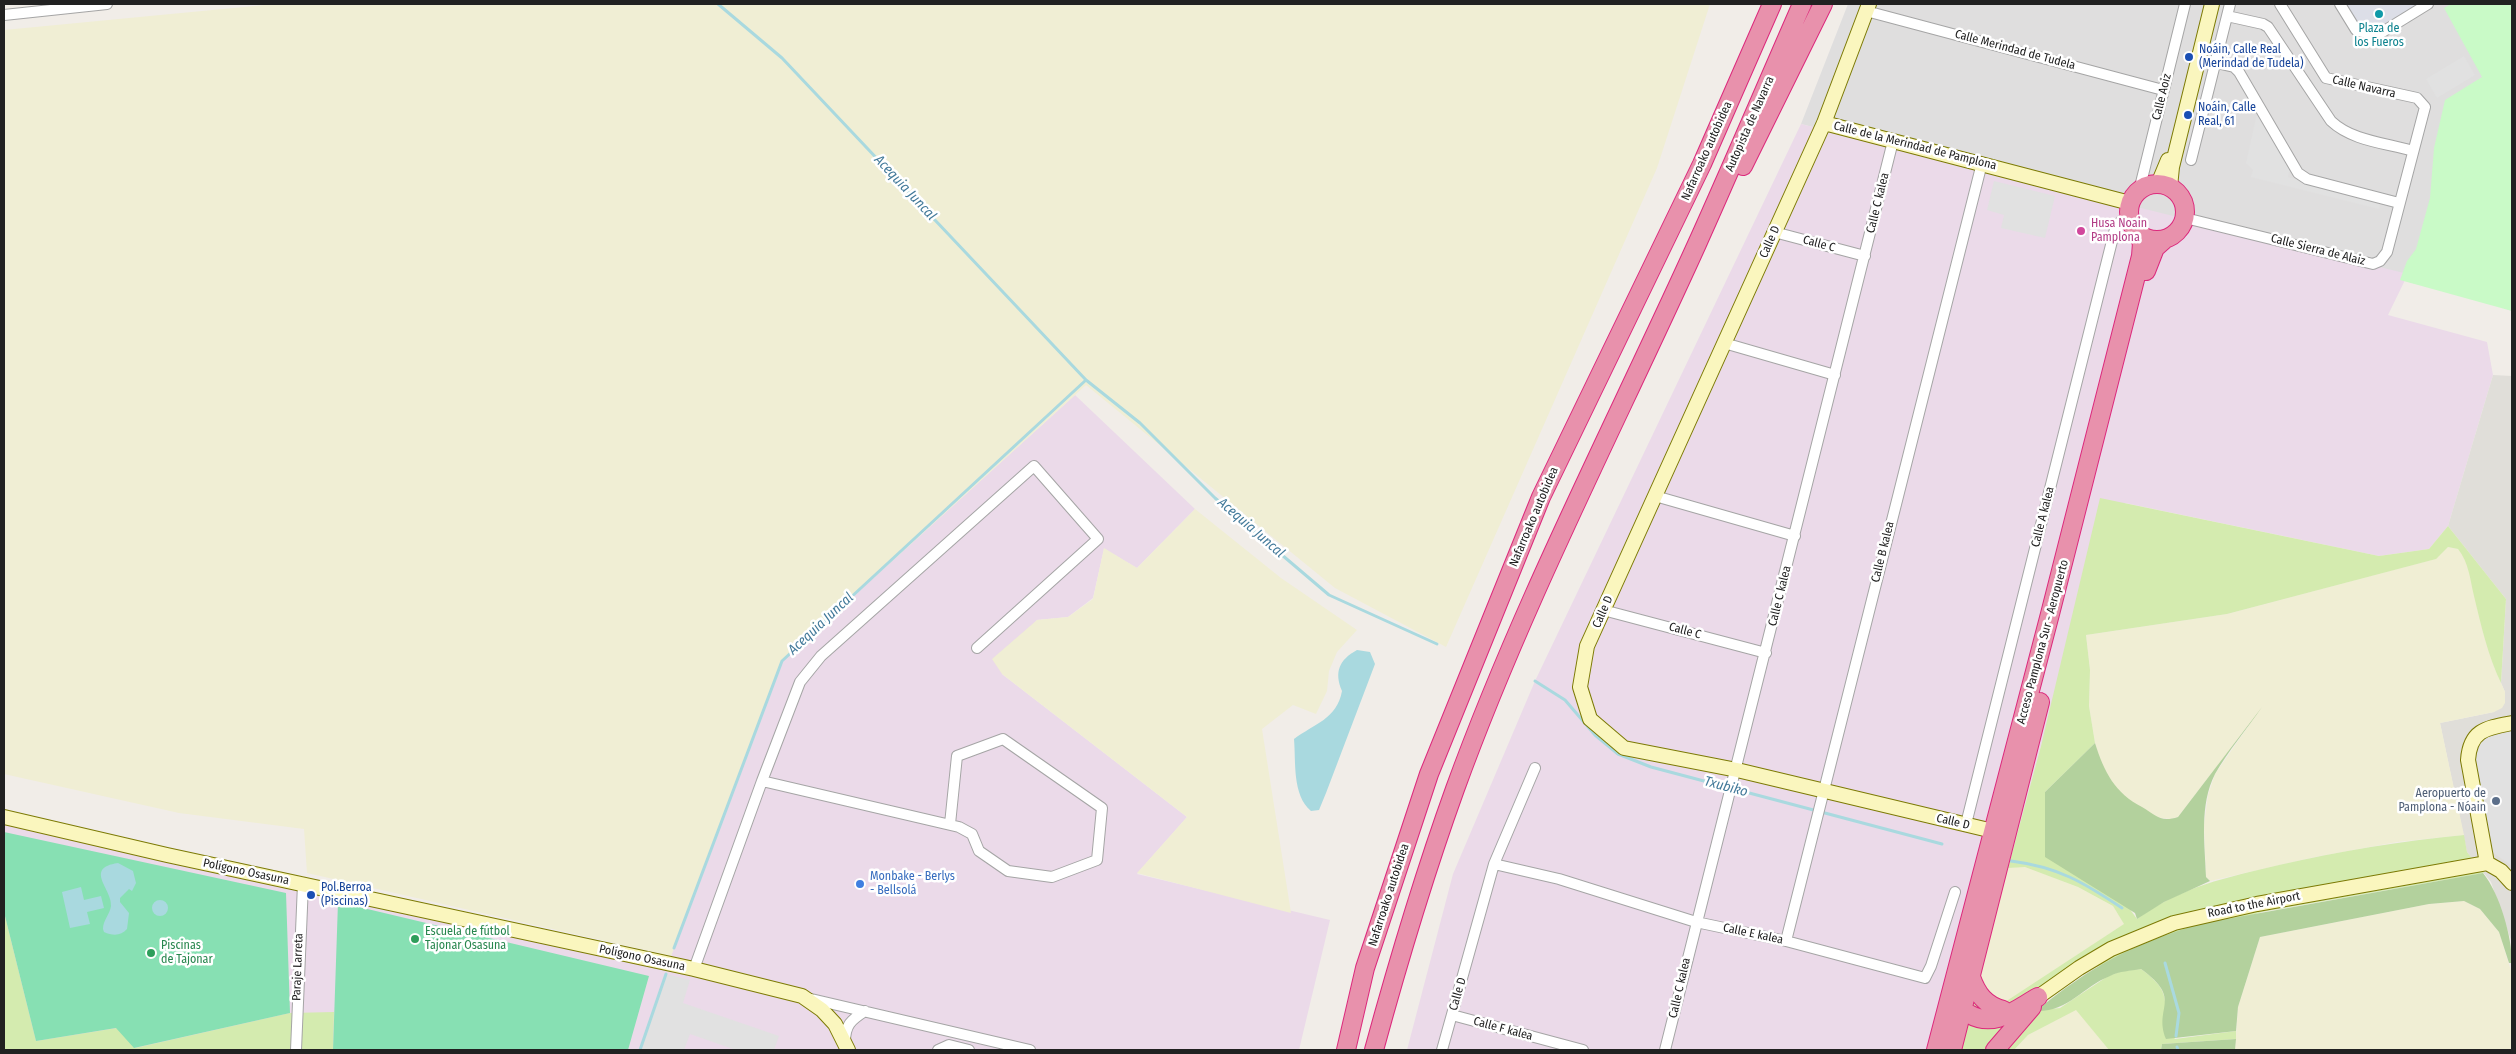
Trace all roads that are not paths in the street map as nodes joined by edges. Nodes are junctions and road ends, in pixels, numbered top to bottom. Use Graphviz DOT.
graph roads {
  1 [pos="107,4"];
  2 [pos="1772,4"];
  3 [pos="1802,4"];
  4 [pos="1823,4"];
  5 [pos="2185,4"];
  6 [pos="2206,4"];
  7 [pos="2212,4"];
  8 [pos="2230,4"];
  9 [pos="2280,4"];
  10 [pos="2340,4"];
  11 [pos="2428,4"];
  12 [pos="1868,7"];
  13 [pos="4,15"];
  14 [pos="2227,16"];
  15 [pos="2199,59"];
  16 [pos="2216,64"];
  17 [pos="2163,90"];
  18 [pos="2425,107"];
  19 [pos="1824,123"];
  20 [pos="1893,141"];
  21 [pos="2413,151"];
  22 [pos="2191,160"];
  23 [pos="1982,163"];
  24 [pos="2164,185"];
  25 [pos="2399,203"];
  26 [pos="2134,211"];
  27 [pos="2185,218"];
  28 [pos="1774,232"];
  29 [pos="2164,240"];
  30 [pos="1697,244"];
  31 [pos="1865,256"];
  32 [pos="1724,343"];
  33 [pos="1835,374"];
  34 [pos="1655,496"];
  35 [pos="1795,536"];
  36 [pos="1604,610"];
  37 [pos="977,648"];
  38 [pos="1766,653"];
  39 [pos="2512,723"];
  40 [pos="1535,768"];
  41 [pos="1737,770"];
  42 [pos="762,781"];
  43 [pos="1822,798"];
  44 [pos="4,817"];
  45 [pos="950,824"];
  46 [pos="1966,824"];
  47 [pos="1993,831"];
  48 [pos="1494,864"];
  49 [pos="2487,864"];
  50 [pos="2512,883"];
  51 [pos="303,884"];
  52 [pos="1955,892"];
  53 [pos="1696,922"];
  54 [pos="1786,942"];
  55 [pos="1958,961"];
  56 [pos="1365,968"];
  57 [pos="694,969"];
  58 [pos="1971,977"];
  59 [pos="802,996"];
  60 [pos="2031,1001"];
  61 [pos="1962,1010"];
  62 [pos="2003,1010"];
  63 [pos="865,1011"];
  64 [pos="1452,1016"];
  65 [pos="847,1047"];
  66 [pos="296,1050"];
  67 [pos="938,1050"];
  68 [pos="969,1050"];
  69 [pos="1030,1050"];
  70 [pos="1335,1050"];
  71 [pos="1346,1050"];
  72 [pos="1374,1050"];
  73 [pos="1442,1050"];
  74 [pos="1583,1050"];
  75 [pos="1665,1050"];
  76 [pos="1936,1050"];
  77 [pos="1943,1050"];
  78 [pos="1952,1050"];
  79 [pos="1995,1050"];
  1 -- 13 [label="street"];
  2 -- 56 [label="highway, Nafarroako autobidea"];
  3 -- 30 [label="highway, Autopista de Navarra"];
  4 -- 30 [label="highway"];
  5 -- 17 [label="street, Calle Aoiz"];
  6 -- 24 [label="street"];
  7 -- 15 [label="street"];
  8 -- 14 [label="street"];
  9 -- 18 [label="street, Calle Navarra"];
  10 -- 11 [label="street"];
  12 -- 17 [label="street, Calle Merindad de Tudela"];
  12 -- 19 [label="street, Calle de la Merindad de Pamplona"];
  14 -- 16 [label="street"];
  14 -- 21 [label="street"];
  15 -- 16 [label="street"];
  15 -- 24 [label="street"];
  16 -- 22 [label="street"];
  16 -- 25 [label="street"];
  17 -- 26 [label="street, Calle Aoiz"];
  18 -- 21 [label="street, Calle Sierra de Alaiz"];
  19 -- 20 [label="street, Calle de la Merindad de Pamplona"];
  19 -- 28 [label="street, Calle D"];
  20 -- 23 [label="street, Calle de la Merindad de Pamplona"];
  20 -- 31 [label="street, Calle C kalea"];
  21 -- 25 [label="street, Calle Sierra de Alaiz"];
  23 -- 26 [label="street, Calle de la Merindad de Pamplona"];
  23 -- 43 [label="street, Calle B kalea"];
  24 -- 26 [label="highway"];
  24 -- 27 [label="highway"];
  25 -- 27 [label="street, Calle Sierra de Alaiz"];
  26 -- 29 [label="highway"];
  26 -- 46 [label="street, Calle A kalea"];
  26 -- 47 [label="highway, Acceso Pamplona Sur - Aeropuerto"];
  27 -- 29 [label="highway"];
  28 -- 31 [label="street, Calle C"];
  28 -- 32 [label="street, Calle D"];
  29 -- 58 [label="highway, Acceso Pamplona Sur - Aeropuerto"];
  30 -- 72 [label="highway"];
  31 -- 33 [label="street, Calle C kalea"];
  32 -- 33 [label="street"];
  32 -- 34 [label="street, Calle D"];
  33 -- 35 [label="street, Calle C kalea"];
  34 -- 35 [label="street"];
  34 -- 36 [label="street, Calle D"];
  35 -- 38 [label="street, Calle C kalea"];
  36 -- 38 [label="street, Calle C"];
  36 -- 41 [label="street, Calle D"];
  37 -- 42 [label="street, Polígono Osasuna"];
  38 -- 41 [label="street, Calle C kalea"];
  39 -- 49 [label="street"];
  40 -- 48 [label="street, Calle D"];
  41 -- 43 [label="street, Calle D"];
  41 -- 53 [label="street, Calle C kalea"];
  42 -- 45 [label="street"];
  42 -- 57 [label="street, Polígono Osasuna"];
  43 -- 46 [label="street, Calle D"];
  43 -- 54 [label="street, Calle B kalea"];
  44 -- 51 [label="street, Polígono Osasuna"];
  45 -- 45 [label="street"];
  46 -- 47 [label="street, Calle D"];
  47 -- 55 [label="highway, Acceso Pamplona Sur - Aeropuerto"];
  48 -- 53 [label="street, Calle E kalea"];
  48 -- 64 [label="street, Calle D"];
  49 -- 50 [label="street"];
  49 -- 60 [label="street, Road to the Airport"];
  51 -- 57 [label="street, Polígono Osasuna"];
  51 -- 66 [label="street, Paraje Larreta"];
  52 -- 54 [label="street, Calle E kalea"];
  53 -- 54 [label="street, Calle E kalea"];
  53 -- 75 [label="street, Calle C kalea"];
  55 -- 61 [label="highway"];
  55 -- 76 [label="highway, Acceso Pamplona Sur - Aeropuerto"];
  56 -- 70 [label="highway"];
  56 -- 71 [label="highway, Nafarroako autobidea"];
  57 -- 59 [label="street, Polígono Osasuna"];
  58 -- 61 [label="highway, Acceso Pamplona Sur - Aeropuerto"];
  58 -- 62 [label="highway"];
  59 -- 63 [label="street, Polígono Osasuna"];
  59 -- 65 [label="street"];
  60 -- 61 [label="highway"];
  60 -- 62 [label="highway"];
  60 -- 79 [label="highway"];
  61 -- 62 [label="highway"];
  61 -- 77 [label="highway"];
  61 -- 78 [label="highway, Acceso Pamplona Sur - Aeropuerto"];
  63 -- 65 [label="street"];
  63 -- 69 [label="street, Polígono Osasuna"];
  64 -- 73 [label="street, Calle D"];
  64 -- 74 [label="street, Calle F kalea"];
  67 -- 68 [label="street"];
}
